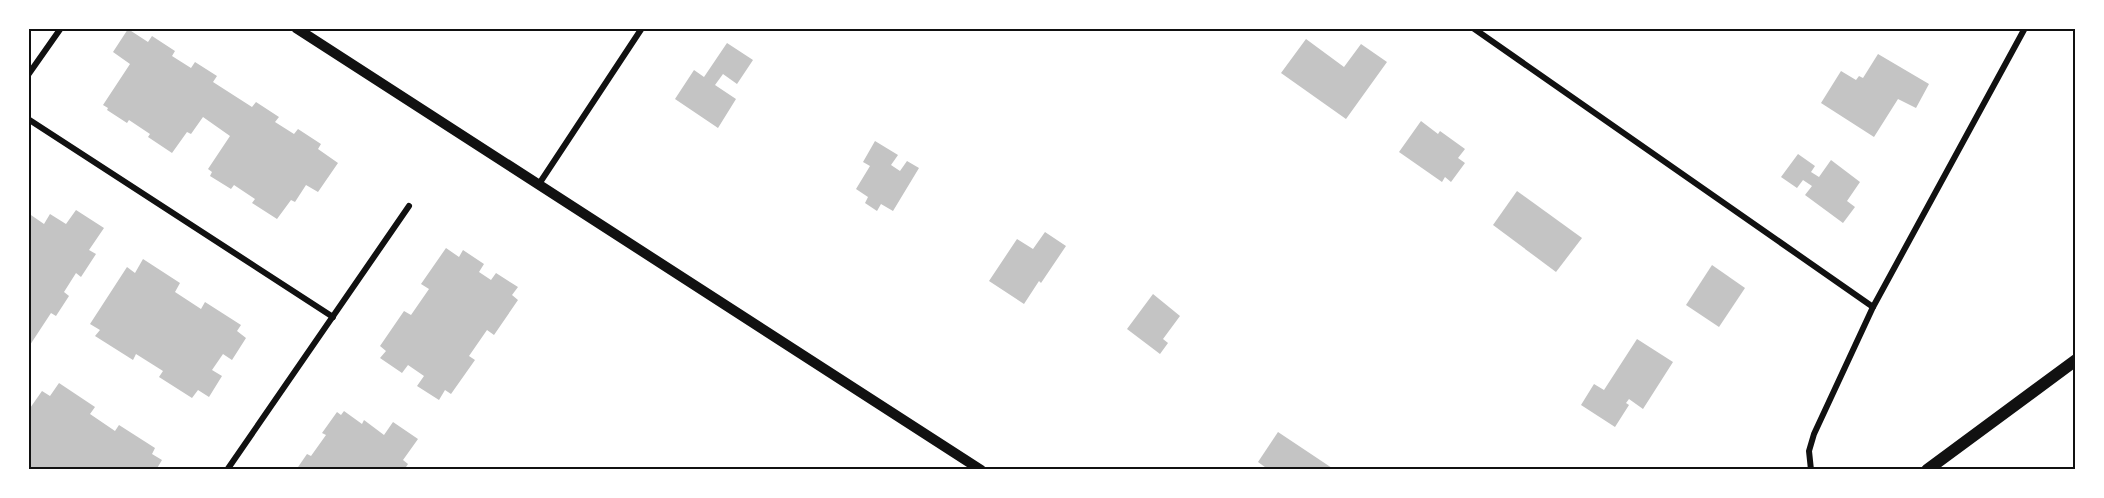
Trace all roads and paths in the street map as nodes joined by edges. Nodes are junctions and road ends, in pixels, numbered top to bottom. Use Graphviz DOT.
graph roads {
  1 [pos="61,28"];
  2 [pos="296,28"];
  3 [pos="642,28"];
  4 [pos="1473,28"];
  5 [pos="2025,28"];
  6 [pos="28,75"];
  7 [pos="28,119"];
  8 [pos="539,184"];
  9 [pos="409,206"];
  10 [pos="1873,307"];
  11 [pos="333,317"];
  12 [pos="2076,360"];
  13 [pos="227,470"];
  14 [pos="981,470"];
  15 [pos="1811,470"];
  16 [pos="1927,470"];
  1 -- 6 [label="street"];
  2 -- 8 [label="street"];
  3 -- 8 [label="street"];
  4 -- 10 [label="street"];
  5 -- 10 [label="street"];
  7 -- 11 [label="street"];
  8 -- 14 [label="street"];
  9 -- 11 [label="street"];
  10 -- 15 [label="street"];
  11 -- 13 [label="street"];
  12 -- 16 [label="main road"];
}
